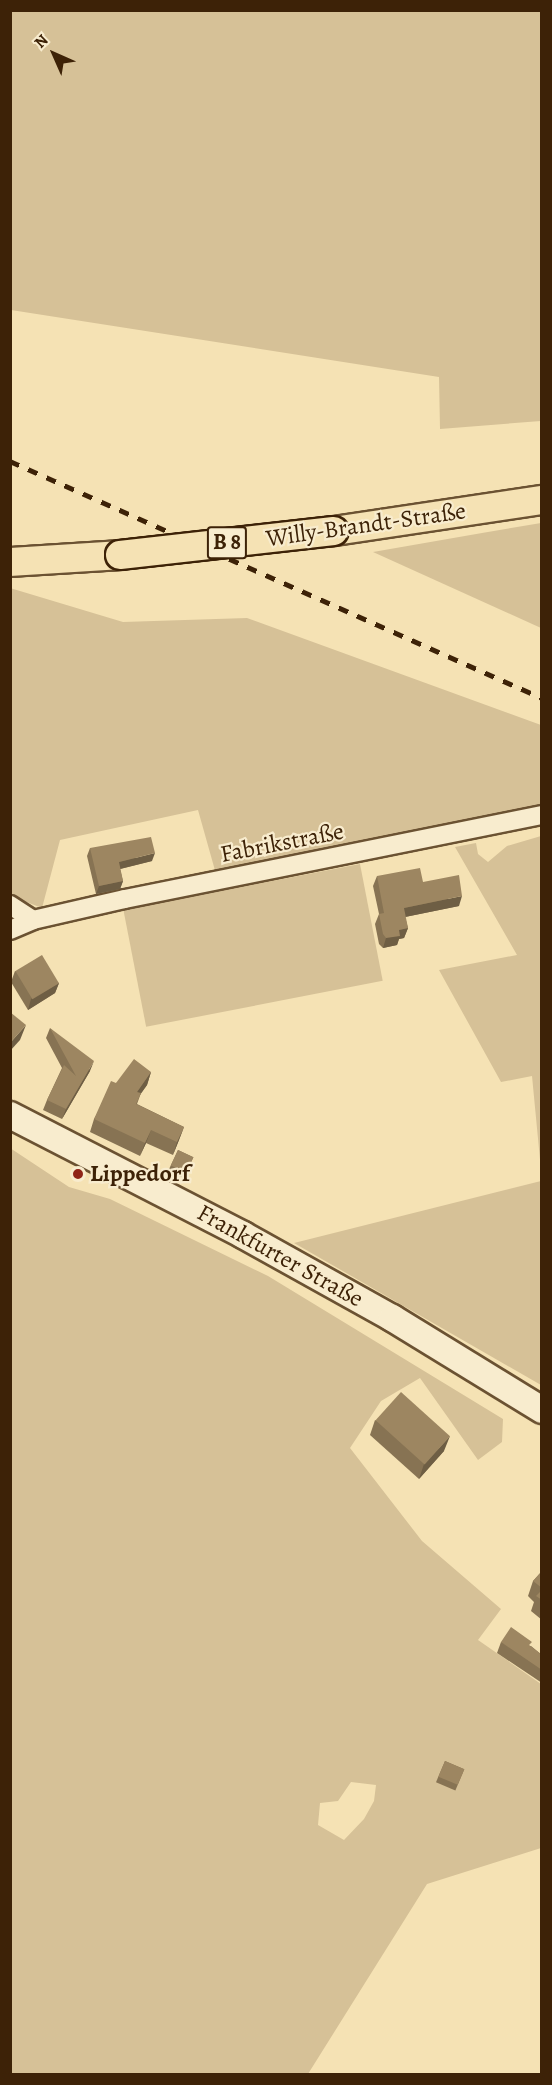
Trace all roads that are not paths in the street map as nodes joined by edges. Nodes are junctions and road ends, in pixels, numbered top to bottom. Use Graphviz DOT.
graph roads {
  1 [pos="542,500"];
  2 [pos="10,562"];
  3 [pos="542,815"];
  4 [pos="10,905"];
  5 [pos="33,920"];
  6 [pos="10,930"];
  7 [pos="10,1115"];
  8 [pos="542,1410"];
  1 -- 2 [label="main road, Willy-Brandt-Straße / B 8, bridge"];
  3 -- 5 [label="street, Fabrikstraße"];
  4 -- 5 [label="street"];
  5 -- 6 [label="street, Fabrikstraße"];
  7 -- 8 [label="main road, Frankfurter Straße"];
}
